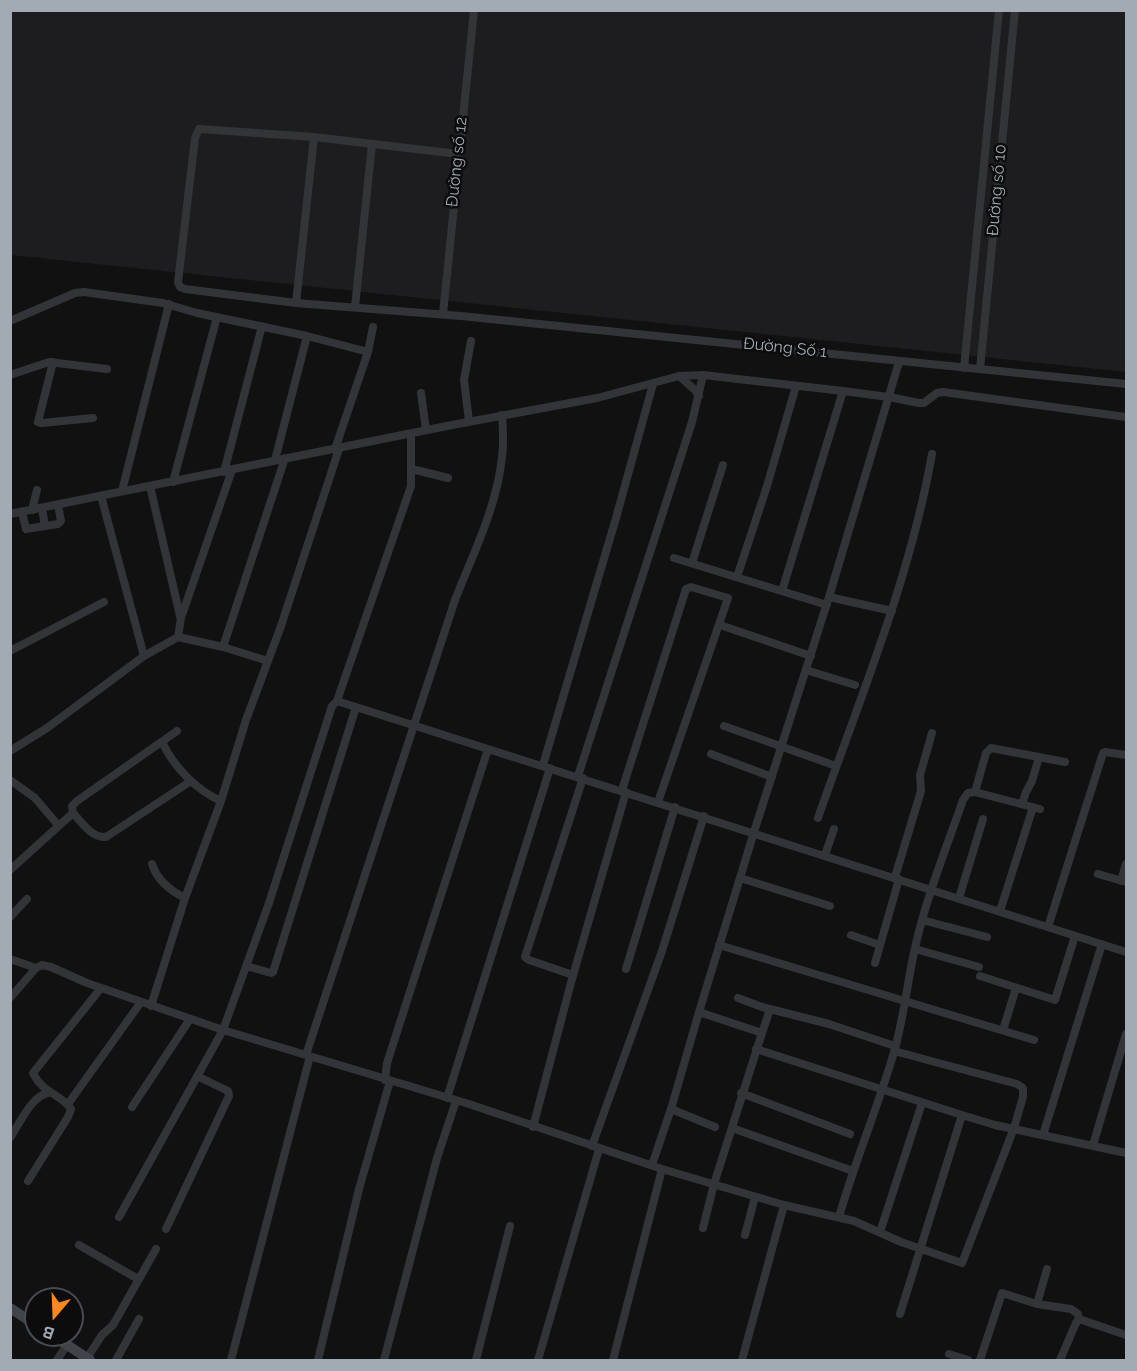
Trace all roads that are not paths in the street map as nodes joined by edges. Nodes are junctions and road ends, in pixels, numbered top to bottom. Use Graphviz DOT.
graph roads {
  1 [pos="474,10"];
  2 [pos="999,10"];
  3 [pos="1015,10"];
  4 [pos="314,137"];
  5 [pos="372,144"];
  6 [pos="458,154"];
  7 [pos="296,303"];
  8 [pos="169,304"];
  9 [pos="355,307"];
  10 [pos="443,314"];
  11 [pos="217,317"];
  12 [pos="10,321"];
  13 [pos="262,326"];
  14 [pos="373,327"];
  15 [pos="307,336"];
  16 [pos="471,341"];
  17 [pos="368,352"];
  18 [pos="53,362"];
  19 [pos="899,362"];
  20 [pos="964,368"];
  21 [pos="107,369"];
  22 [pos="980,369"];
  23 [pos="10,375"];
  24 [pos="703,375"];
  25 [pos="679,376"];
  26 [pos="652,384"];
  27 [pos="1126,384"];
  28 [pos="796,386"];
  29 [pos="843,391"];
  30 [pos="421,393"];
  31 [pos="699,396"];
  32 [pos="890,397"];
  33 [pos="502,415"];
  34 [pos="1126,417"];
  35 [pos="93,418"];
  36 [pos="469,421"];
  37 [pos="426,430"];
  38 [pos="411,434"];
  39 [pos="337,449"];
  40 [pos="932,454"];
  41 [pos="285,458"];
  42 [pos="275,460"];
  43 [pos="723,465"];
  44 [pos="412,469"];
  45 [pos="228,471"];
  46 [pos="448,478"];
  47 [pos="173,482"];
  48 [pos="150,486"];
  49 [pos="37,490"];
  50 [pos="122,491"];
  51 [pos="101,496"];
  52 [pos="58,505"];
  53 [pos="42,508"];
  54 [pos="32,510"];
  55 [pos="22,512"];
  56 [pos="10,514"];
  57 [pos="45,526"];
  58 [pos="674,558"];
  59 [pos="692,563"];
  60 [pos="737,577"];
  61 [pos="782,591"];
  62 [pos="828,601"];
  63 [pos="104,602"];
  64 [pos="892,611"];
  65 [pos="181,618"];
  66 [pos="720,625"];
  67 [pos="178,637"];
  68 [pos="223,647"];
  69 [pos="10,651"];
  70 [pos="144,656"];
  71 [pos="811,656"];
  72 [pos="268,661"];
  73 [pos="806,670"];
  74 [pos="855,685"];
  75 [pos="337,701"];
  76 [pos="356,707"];
  77 [pos="415,726"];
  78 [pos="724,726"];
  79 [pos="177,731"];
  80 [pos="932,733"];
  81 [pos="162,742"];
  82 [pos="782,747"];
  83 [pos="488,749"];
  84 [pos="10,751"];
  85 [pos="711,754"];
  86 [pos="1126,755"];
  87 [pos="1039,757"];
  88 [pos="1065,762"];
  89 [pos="546,766"];
  90 [pos="836,766"];
  91 [pos="580,777"];
  92 [pos="772,777"];
  93 [pos="10,780"];
  94 [pos="191,781"];
  95 [pos="624,791"];
  96 [pos="975,792"];
  97 [pos="220,801"];
  98 [pos="658,802"];
  99 [pos="1022,804"];
  100 [pos="675,807"];
  101 [pos="73,813"];
  102 [pos="704,816"];
  103 [pos="818,818"];
  104 [pos="983,819"];
  105 [pos="58,825"];
  106 [pos="834,828"];
  107 [pos="754,832"];
  108 [pos="825,855"];
  109 [pos="152,864"];
  110 [pos="1126,864"];
  111 [pos="11,868"];
  112 [pos="1098,874"];
  113 [pos="740,878"];
  114 [pos="897,878"];
  115 [pos="1124,882"];
  116 [pos="933,889"];
  117 [pos="185,898"];
  118 [pos="959,898"];
  119 [pos="27,899"];
  120 [pos="830,906"];
  121 [pos="1000,911"];
  122 [pos="10,916"];
  123 [pos="922,920"];
  124 [pos="1048,927"];
  125 [pos="851,935"];
  126 [pos="1075,936"];
  127 [pos="987,937"];
  128 [pos="1102,944"];
  129 [pos="719,945"];
  130 [pos="880,945"];
  131 [pos="915,949"];
  132 [pos="1126,952"];
  133 [pos="10,959"];
  134 [pos="875,963"];
  135 [pos="246,966"];
  136 [pos="979,966"];
  137 [pos="36,968"];
  138 [pos="626,969"];
  139 [pos="573,975"];
  140 [pos="980,976"];
  141 [pos="101,988"];
  142 [pos="1016,988"];
  143 [pos="10,998"];
  144 [pos="738,998"];
  145 [pos="906,1001"];
  146 [pos="141,1002"];
  147 [pos="151,1006"];
  148 [pos="770,1009"];
  149 [pos="699,1012"];
  150 [pos="190,1019"];
  151 [pos="223,1030"];
  152 [pos="1003,1030"];
  153 [pos="762,1033"];
  154 [pos="1126,1034"];
  155 [pos="1034,1040"];
  156 [pos="756,1049"];
  157 [pos="895,1049"];
  158 [pos="308,1056"];
  159 [pos="197,1076"];
  160 [pos="388,1080"];
  161 [pos="881,1089"];
  162 [pos="48,1093"];
  163 [pos="741,1093"];
  164 [pos="447,1098"];
  165 [pos="456,1101"];
  166 [pos="922,1103"];
  167 [pos="68,1104"];
  168 [pos="132,1107"];
  169 [pos="671,1109"];
  170 [pos="962,1115"];
  171 [pos="715,1126"];
  172 [pos="533,1127"];
  173 [pos="732,1128"];
  174 [pos="1014,1128"];
  175 [pos="850,1134"];
  176 [pos="1043,1135"];
  177 [pos="10,1138"];
  178 [pos="1093,1145"];
  179 [pos="596,1148"];
  180 [pos="1126,1153"];
  181 [pos="652,1165"];
  182 [pos="662,1169"];
  183 [pos="853,1171"];
  184 [pos="27,1180"];
  185 [pos="714,1184"];
  186 [pos="755,1197"];
  187 [pos="784,1205"];
  188 [pos="119,1217"];
  189 [pos="839,1217"];
  190 [pos="510,1226"];
  191 [pos="703,1227"];
  192 [pos="166,1229"];
  193 [pos="880,1232"];
  194 [pos="744,1235"];
  195 [pos="79,1245"];
  196 [pos="920,1248"];
  197 [pos="156,1249"];
  198 [pos="1047,1269"];
  199 [pos="138,1279"];
  200 [pos="1038,1304"];
  201 [pos="10,1308"];
  202 [pos="900,1314"];
  203 [pos="24,1317"];
  204 [pos="139,1319"];
  205 [pos="1079,1319"];
  206 [pos="1126,1335"];
  207 [pos="66,1347"];
  208 [pos="70,1347"];
  209 [pos="949,1354"];
  210 [pos="88,1359"];
  211 [pos="57,1360"];
  212 [pos="116,1360"];
  213 [pos="231,1360"];
  214 [pos="318,1360"];
  215 [pos="384,1360"];
  216 [pos="476,1360"];
  217 [pos="538,1360"];
  218 [pos="613,1360"];
  219 [pos="742,1360"];
  220 [pos="968,1360"];
  221 [pos="980,1360"];
  222 [pos="1060,1360"];
  1 -- 6 [label="street, Đường số 12"];
  2 -- 20 [label="street, Đường số 10"];
  3 -- 22 [label="street, Đường số 10"];
  4 -- 5 [label="street"];
  4 -- 7 [label="street"];
  4 -- 7 [label="street, Đường Số 1"];
  5 -- 6 [label="street"];
  5 -- 9 [label="street"];
  6 -- 10 [label="street, Đường số 12"];
  7 -- 9 [label="street, Đường Số 1"];
  8 -- 11 [label="street"];
  8 -- 12 [label="street"];
  8 -- 50 [label="street"];
  9 -- 10 [label="street, Đường Số 1"];
  10 -- 19 [label="street, Đường Số 1"];
  11 -- 13 [label="street"];
  11 -- 47 [label="street"];
  13 -- 15 [label="street"];
  13 -- 45 [label="street"];
  14 -- 17 [label="street"];
  15 -- 17 [label="street"];
  15 -- 42 [label="street"];
  16 -- 36 [label="street"];
  17 -- 39 [label="street"];
  18 -- 21 [label="street"];
  18 -- 23 [label="street"];
  18 -- 35 [label="street"];
  19 -- 20 [label="street, Đường Số 1"];
  19 -- 32 [label="street"];
  20 -- 22 [label="street, Đường Số 1"];
  22 -- 27 [label="street, Đường Số 1"];
  24 -- 25 [label="street"];
  24 -- 28 [label="street"];
  24 -- 31 [label="street"];
  25 -- 26 [label="street"];
  25 -- 31 [label="street"];
  26 -- 33 [label="street"];
  26 -- 89 [label="street"];
  28 -- 29 [label="street"];
  28 -- 60 [label="street"];
  29 -- 32 [label="street"];
  29 -- 61 [label="street"];
  30 -- 37 [label="street"];
  31 -- 91 [label="street"];
  32 -- 34 [label="street"];
  32 -- 62 [label="street"];
  33 -- 36 [label="street"];
  33 -- 77 [label="street"];
  36 -- 37 [label="street"];
  37 -- 38 [label="street"];
  38 -- 39 [label="street"];
  38 -- 44 [label="street"];
  39 -- 41 [label="street"];
  39 -- 72 [label="street"];
  40 -- 64 [label="street"];
  41 -- 42 [label="street"];
  41 -- 68 [label="street"];
  42 -- 45 [label="street"];
  43 -- 59 [label="street"];
  44 -- 46 [label="street"];
  44 -- 75 [label="street"];
  45 -- 47 [label="street"];
  45 -- 65 [label="street"];
  47 -- 48 [label="street"];
  48 -- 50 [label="street"];
  48 -- 65 [label="street"];
  49 -- 54 [label="street"];
  50 -- 51 [label="street"];
  51 -- 52 [label="street"];
  51 -- 70 [label="street"];
  52 -- 53 [label="street"];
  52 -- 57 [label="street"];
  53 -- 54 [label="street"];
  53 -- 57 [label="street"];
  54 -- 55 [label="street"];
  55 -- 56 [label="street"];
  55 -- 57 [label="street"];
  58 -- 59 [label="street"];
  59 -- 60 [label="street"];
  60 -- 61 [label="street"];
  61 -- 62 [label="street"];
  62 -- 64 [label="street"];
  62 -- 71 [label="street"];
  63 -- 69 [label="street"];
  64 -- 90 [label="street"];
  65 -- 67 [label="street"];
  66 -- 71 [label="street"];
  66 -- 95 [label="street"];
  66 -- 98 [label="street"];
  67 -- 68 [label="street"];
  67 -- 70 [label="street"];
  68 -- 72 [label="street"];
  70 -- 84 [label="street"];
  71 -- 73 [label="street"];
  72 -- 97 [label="street"];
  73 -- 74 [label="street"];
  73 -- 82 [label="street"];
  75 -- 76 [label="street"];
  75 -- 135 [label="street"];
  76 -- 77 [label="street"];
  76 -- 135 [label="street"];
  77 -- 83 [label="street"];
  77 -- 158 [label="street"];
  78 -- 82 [label="street"];
  79 -- 81 [label="street"];
  80 -- 114 [label="street"];
  81 -- 94 [label="street"];
  81 -- 101 [label="street"];
  82 -- 90 [label="street"];
  82 -- 92 [label="street"];
  83 -- 89 [label="street"];
  83 -- 160 [label="street"];
  85 -- 92 [label="street"];
  86 -- 124 [label="street"];
  87 -- 88 [label="street"];
  87 -- 96 [label="street"];
  87 -- 99 [label="street"];
  89 -- 91 [label="street"];
  89 -- 164 [label="street"];
  90 -- 103 [label="street"];
  91 -- 95 [label="street"];
  91 -- 139 [label="street"];
  92 -- 107 [label="street"];
  93 -- 105 [label="street"];
  94 -- 97 [label="street"];
  94 -- 101 [label="street"];
  95 -- 98 [label="street"];
  95 -- 139 [label="street"];
  96 -- 99 [label="street"];
  96 -- 116 [label="street"];
  97 -- 117 [label="street"];
  98 -- 100 [label="street"];
  99 -- 121 [label="street"];
  100 -- 102 [label="street"];
  100 -- 138 [label="street"];
  101 -- 105 [label="street"];
  102 -- 107 [label="street"];
  102 -- 179 [label="street"];
  104 -- 118 [label="street"];
  105 -- 111 [label="street"];
  106 -- 108 [label="street"];
  107 -- 108 [label="street"];
  107 -- 113 [label="street"];
  108 -- 114 [label="street"];
  109 -- 117 [label="street"];
  110 -- 115 [label="street"];
  112 -- 115 [label="street"];
  113 -- 120 [label="street"];
  113 -- 129 [label="street"];
  114 -- 116 [label="street"];
  114 -- 130 [label="street"];
  116 -- 118 [label="street"];
  116 -- 123 [label="street"];
  117 -- 147 [label="street"];
  118 -- 121 [label="street"];
  119 -- 122 [label="street"];
  121 -- 124 [label="street"];
  123 -- 127 [label="street"];
  123 -- 131 [label="street"];
  124 -- 126 [label="street"];
  125 -- 130 [label="street"];
  126 -- 128 [label="street"];
  126 -- 142 [label="street"];
  128 -- 132 [label="street"];
  128 -- 176 [label="street"];
  129 -- 145 [label="street"];
  129 -- 149 [label="street"];
  130 -- 134 [label="street"];
  131 -- 136 [label="street"];
  131 -- 145 [label="street"];
  133 -- 137 [label="street"];
  135 -- 151 [label="street"];
  137 -- 141 [label="street"];
  137 -- 143 [label="street"];
  139 -- 172 [label="street"];
  140 -- 142 [label="street"];
  141 -- 146 [label="street"];
  141 -- 162 [label="street"];
  142 -- 152 [label="street"];
  144 -- 148 [label="street"];
  145 -- 152 [label="street"];
  145 -- 157 [label="street"];
  146 -- 147 [label="street"];
  146 -- 167 [label="street"];
  147 -- 150 [label="street"];
  148 -- 153 [label="street"];
  148 -- 157 [label="street"];
  149 -- 153 [label="street"];
  149 -- 169 [label="street"];
  150 -- 151 [label="street"];
  150 -- 168 [label="street"];
  151 -- 158 [label="street"];
  151 -- 159 [label="street"];
  152 -- 155 [label="street"];
  153 -- 156 [label="street"];
  154 -- 178 [label="street"];
  156 -- 161 [label="street"];
  156 -- 163 [label="street"];
  157 -- 161 [label="street"];
  157 -- 174 [label="street"];
  158 -- 160 [label="street"];
  158 -- 213 [label="street"];
  159 -- 188 [label="street"];
  159 -- 192 [label="street"];
  160 -- 164 [label="street"];
  160 -- 214 [label="street"];
  161 -- 166 [label="street"];
  161 -- 183 [label="street"];
  162 -- 167 [label="street"];
  162 -- 177 [label="street"];
  163 -- 173 [label="street"];
  163 -- 175 [label="street"];
  164 -- 165 [label="street"];
  165 -- 172 [label="street"];
  165 -- 215 [label="street"];
  166 -- 170 [label="street"];
  166 -- 193 [label="street"];
  167 -- 184 [label="street"];
  169 -- 171 [label="street"];
  169 -- 181 [label="street"];
  170 -- 174 [label="street"];
  170 -- 196 [label="street"];
  172 -- 179 [label="street"];
  173 -- 183 [label="street"];
  173 -- 185 [label="street"];
  174 -- 176 [label="street"];
  174 -- 196 [label="street"];
  176 -- 178 [label="street"];
  178 -- 180 [label="street"];
  179 -- 181 [label="street"];
  179 -- 217 [label="street"];
  181 -- 182 [label="street"];
  182 -- 185 [label="street"];
  182 -- 218 [label="street"];
  183 -- 189 [label="street"];
  185 -- 186 [label="street"];
  185 -- 191 [label="street"];
  186 -- 187 [label="street"];
  186 -- 194 [label="street"];
  187 -- 189 [label="street"];
  187 -- 219 [label="street"];
  189 -- 193 [label="street"];
  190 -- 216 [label="street"];
  193 -- 196 [label="street"];
  195 -- 199 [label="street"];
  196 -- 202 [label="street"];
  197 -- 199 [label="street"];
  198 -- 200 [label="street"];
  199 -- 210 [label="street"];
  200 -- 205 [label="street"];
  200 -- 221 [label="street"];
  201 -- 203 [label="main road"];
  204 -- 212 [label="street"];
  205 -- 206 [label="street"];
  205 -- 222 [label="street"];
  207 -- 211 [label="street"];
  208 -- 210 [label="main road"];
  209 -- 220 [label="street"];
}
